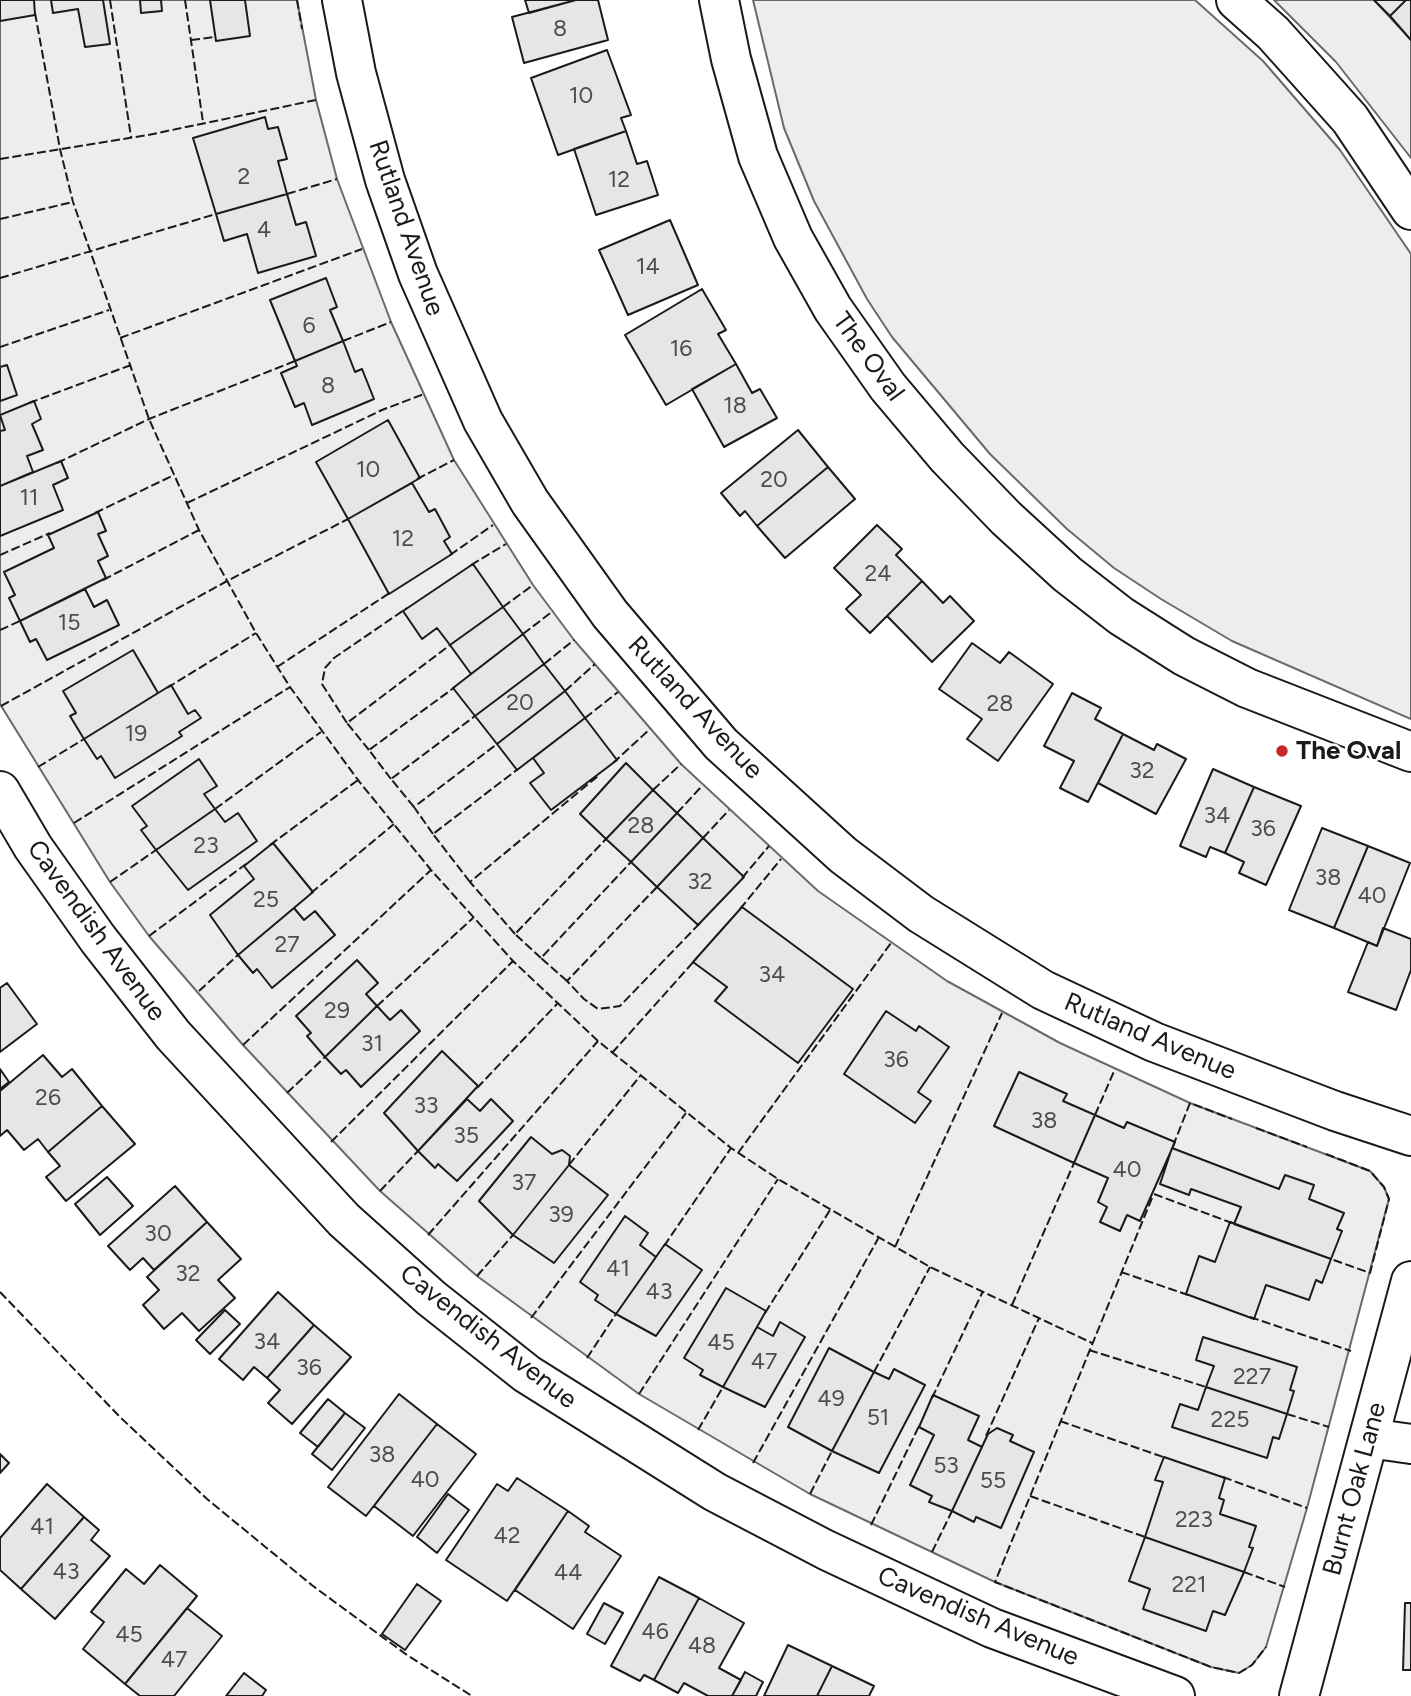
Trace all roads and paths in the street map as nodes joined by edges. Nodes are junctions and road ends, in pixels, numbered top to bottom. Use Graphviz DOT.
graph roads {
  1 [pos="342,0"];
  2 [pos="719,0"];
  3 [pos="1237,0"];
  4 [pos="1411,210"];
  5 [pos="1411,751"];
  6 [pos="0,791"];
  7 [pos="1411,1136"];
  8 [pos="1411,1281"];
  9 [pos="1369,1438"];
  10 [pos="1411,1444"];
  11 [pos="1175,1696"];
  12 [pos="1299,1696"];
  1 -- 7 [label="street, Rutland Avenue"];
  2 -- 5 [label="street, The Oval"];
  3 -- 4 [label="street"];
  6 -- 11 [label="street, Cavendish Avenue"];
  8 -- 9 [label="street, Burnt Oak Lane"];
  9 -- 10 [label="street"];
  9 -- 12 [label="street, Burnt Oak Lane"];
}
